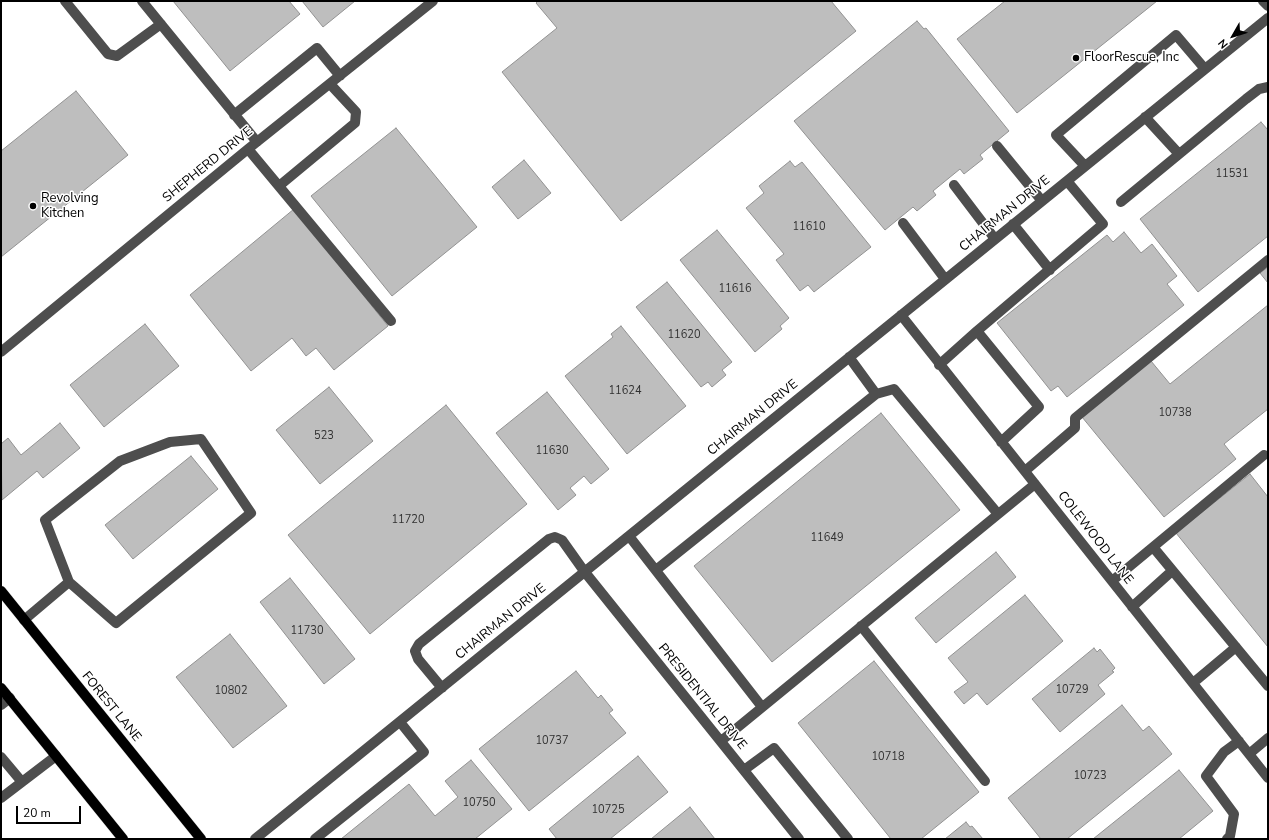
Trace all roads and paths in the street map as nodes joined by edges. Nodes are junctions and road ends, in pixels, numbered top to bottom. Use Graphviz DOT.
graph roads {
  1 [pos="65,1"];
  2 [pos="142,1"];
  3 [pos="433,1"];
  4 [pos="1263,1"];
  5 [pos="1268,6"];
  6 [pos="1268,18"];
  7 [pos="161,24"];
  8 [pos="1205,69"];
  9 [pos="340,76"];
  10 [pos="330,84"];
  11 [pos="1268,87"];
  12 [pos="234,115"];
  13 [pos="1145,117"];
  14 [pos="257,142"];
  15 [pos="998,146"];
  16 [pos="248,149"];
  17 [pos="1179,154"];
  18 [pos="1085,166"];
  19 [pos="1067,180"];
  20 [pos="954,184"];
  21 [pos="279,186"];
  22 [pos="1042,201"];
  23 [pos="1121,202"];
  24 [pos="903,222"];
  25 [pos="1013,224"];
  26 [pos="995,239"];
  27 [pos="1268,260"];
  28 [pos="1050,270"];
  29 [pos="945,279"];
  30 [pos="901,315"];
  31 [pos="391,321"];
  32 [pos="977,331"];
  33 [pos="1,352"];
  34 [pos="848,357"];
  35 [pos="939,365"];
  36 [pos="876,394"];
  37 [pos="1002,442"];
  38 [pos="1267,456"];
  39 [pos="1025,471"];
  40 [pos="1035,484"];
  41 [pos="998,514"];
  42 [pos="629,536"];
  43 [pos="1154,546"];
  44 [pos="656,570"];
  45 [pos="584,571"];
  46 [pos="1172,571"];
  47 [pos="1112,581"];
  48 [pos="69,582"];
  49 [pos="1,591"];
  50 [pos="1132,607"];
  51 [pos="24,620"];
  52 [pos="862,626"];
  53 [pos="1236,647"];
  54 [pos="1193,683"];
  55 [pos="1268,686"];
  56 [pos="1,688"];
  57 [pos="442,688"];
  58 [pos="10,698"];
  59 [pos="1,705"];
  60 [pos="762,707"];
  61 [pos="400,722"];
  62 [pos="1268,738"];
  63 [pos="721,741"];
  64 [pos="1239,741"];
  65 [pos="1249,754"];
  66 [pos="56,756"];
  67 [pos="1,757"];
  68 [pos="744,770"];
  69 [pos="1268,778"];
  70 [pos="985,781"];
  71 [pos="22,782"];
  72 [pos="1,798"];
  73 [pos="123,839"];
  74 [pos="201,839"];
  75 [pos="255,839"];
  76 [pos="315,839"];
  77 [pos="799,839"];
  78 [pos="848,839"];
  79 [pos="1227,839"];
  1 -- 7 [label="street"];
  2 -- 7 [label="street"];
  3 -- 9 [label="street, SHEPHERD DRIVE"];
  4 -- 5 [label="street"];
  6 -- 8 [label="street, CHAIRMAN DRIVE"];
  7 -- 12 [label="street"];
  8 -- 13 [label="street, CHAIRMAN DRIVE"];
  8 -- 18 [label="street"];
  9 -- 10 [label="street, SHEPHERD DRIVE"];
  9 -- 12 [label="street"];
  10 -- 14 [label="street, SHEPHERD DRIVE"];
  10 -- 21 [label="street"];
  11 -- 17 [label="street"];
  12 -- 14 [label="street"];
  13 -- 17 [label="street"];
  13 -- 18 [label="street, CHAIRMAN DRIVE"];
  14 -- 16 [label="street, SHEPHERD DRIVE"];
  15 -- 22 [label="street"];
  16 -- 21 [label="street"];
  16 -- 33 [label="street, SHEPHERD DRIVE"];
  17 -- 23 [label="street"];
  18 -- 19 [label="street, CHAIRMAN DRIVE"];
  19 -- 22 [label="street, CHAIRMAN DRIVE"];
  19 -- 28 [label="street"];
  20 -- 26 [label="street"];
  21 -- 31 [label="street"];
  22 -- 25 [label="street, CHAIRMAN DRIVE"];
  24 -- 29 [label="street"];
  25 -- 26 [label="street, CHAIRMAN DRIVE"];
  25 -- 28 [label="street"];
  26 -- 29 [label="street, CHAIRMAN DRIVE"];
  27 -- 39 [label="street"];
  28 -- 32 [label="street"];
  29 -- 30 [label="street, CHAIRMAN DRIVE"];
  30 -- 34 [label="street, CHAIRMAN DRIVE"];
  30 -- 35 [label="street, COLEWOOD LANE"];
  32 -- 35 [label="street"];
  32 -- 37 [label="street"];
  34 -- 36 [label="street"];
  34 -- 42 [label="street, CHAIRMAN DRIVE"];
  35 -- 37 [label="street, COLEWOOD LANE"];
  36 -- 41 [label="street"];
  36 -- 44 [label="street"];
  37 -- 39 [label="street, COLEWOOD LANE"];
  38 -- 43 [label="street"];
  39 -- 40 [label="street, COLEWOOD LANE"];
  40 -- 41 [label="street"];
  40 -- 47 [label="street, COLEWOOD LANE"];
  41 -- 52 [label="street"];
  42 -- 44 [label="street"];
  42 -- 45 [label="street, CHAIRMAN DRIVE"];
  43 -- 46 [label="street"];
  43 -- 47 [label="street"];
  44 -- 60 [label="street"];
  45 -- 57 [label="street, CHAIRMAN DRIVE"];
  45 -- 57 [label="street, PRESIDENTIAL DRIVE"];
  45 -- 63 [label="street, PRESIDENTIAL DRIVE"];
  46 -- 50 [label="street"];
  46 -- 53 [label="street"];
  47 -- 50 [label="street, COLEWOOD LANE"];
  48 -- 48 [label="street"];
  48 -- 51 [label="street"];
  49 -- 51 [label="main road, FOREST LANE"];
  50 -- 54 [label="street, COLEWOOD LANE"];
  51 -- 74 [label="main road, FOREST LANE"];
  52 -- 60 [label="street"];
  52 -- 70 [label="street"];
  53 -- 54 [label="street"];
  53 -- 55 [label="street"];
  54 -- 64 [label="street, COLEWOOD LANE"];
  56 -- 58 [label="main road"];
  57 -- 61 [label="street, CHAIRMAN DRIVE"];
  58 -- 59 [label="street"];
  58 -- 66 [label="main road"];
  60 -- 63 [label="street"];
  61 -- 75 [label="street, CHAIRMAN DRIVE"];
  61 -- 76 [label="street"];
  62 -- 65 [label="street"];
  63 -- 68 [label="street, PRESIDENTIAL DRIVE"];
  64 -- 65 [label="street, COLEWOOD LANE"];
  64 -- 79 [label="street"];
  65 -- 69 [label="street, COLEWOOD LANE"];
  66 -- 71 [label="street"];
  66 -- 73 [label="main road"];
  67 -- 71 [label="street"];
  68 -- 77 [label="street, PRESIDENTIAL DRIVE"];
  68 -- 78 [label="street"];
  71 -- 72 [label="street"];
}
